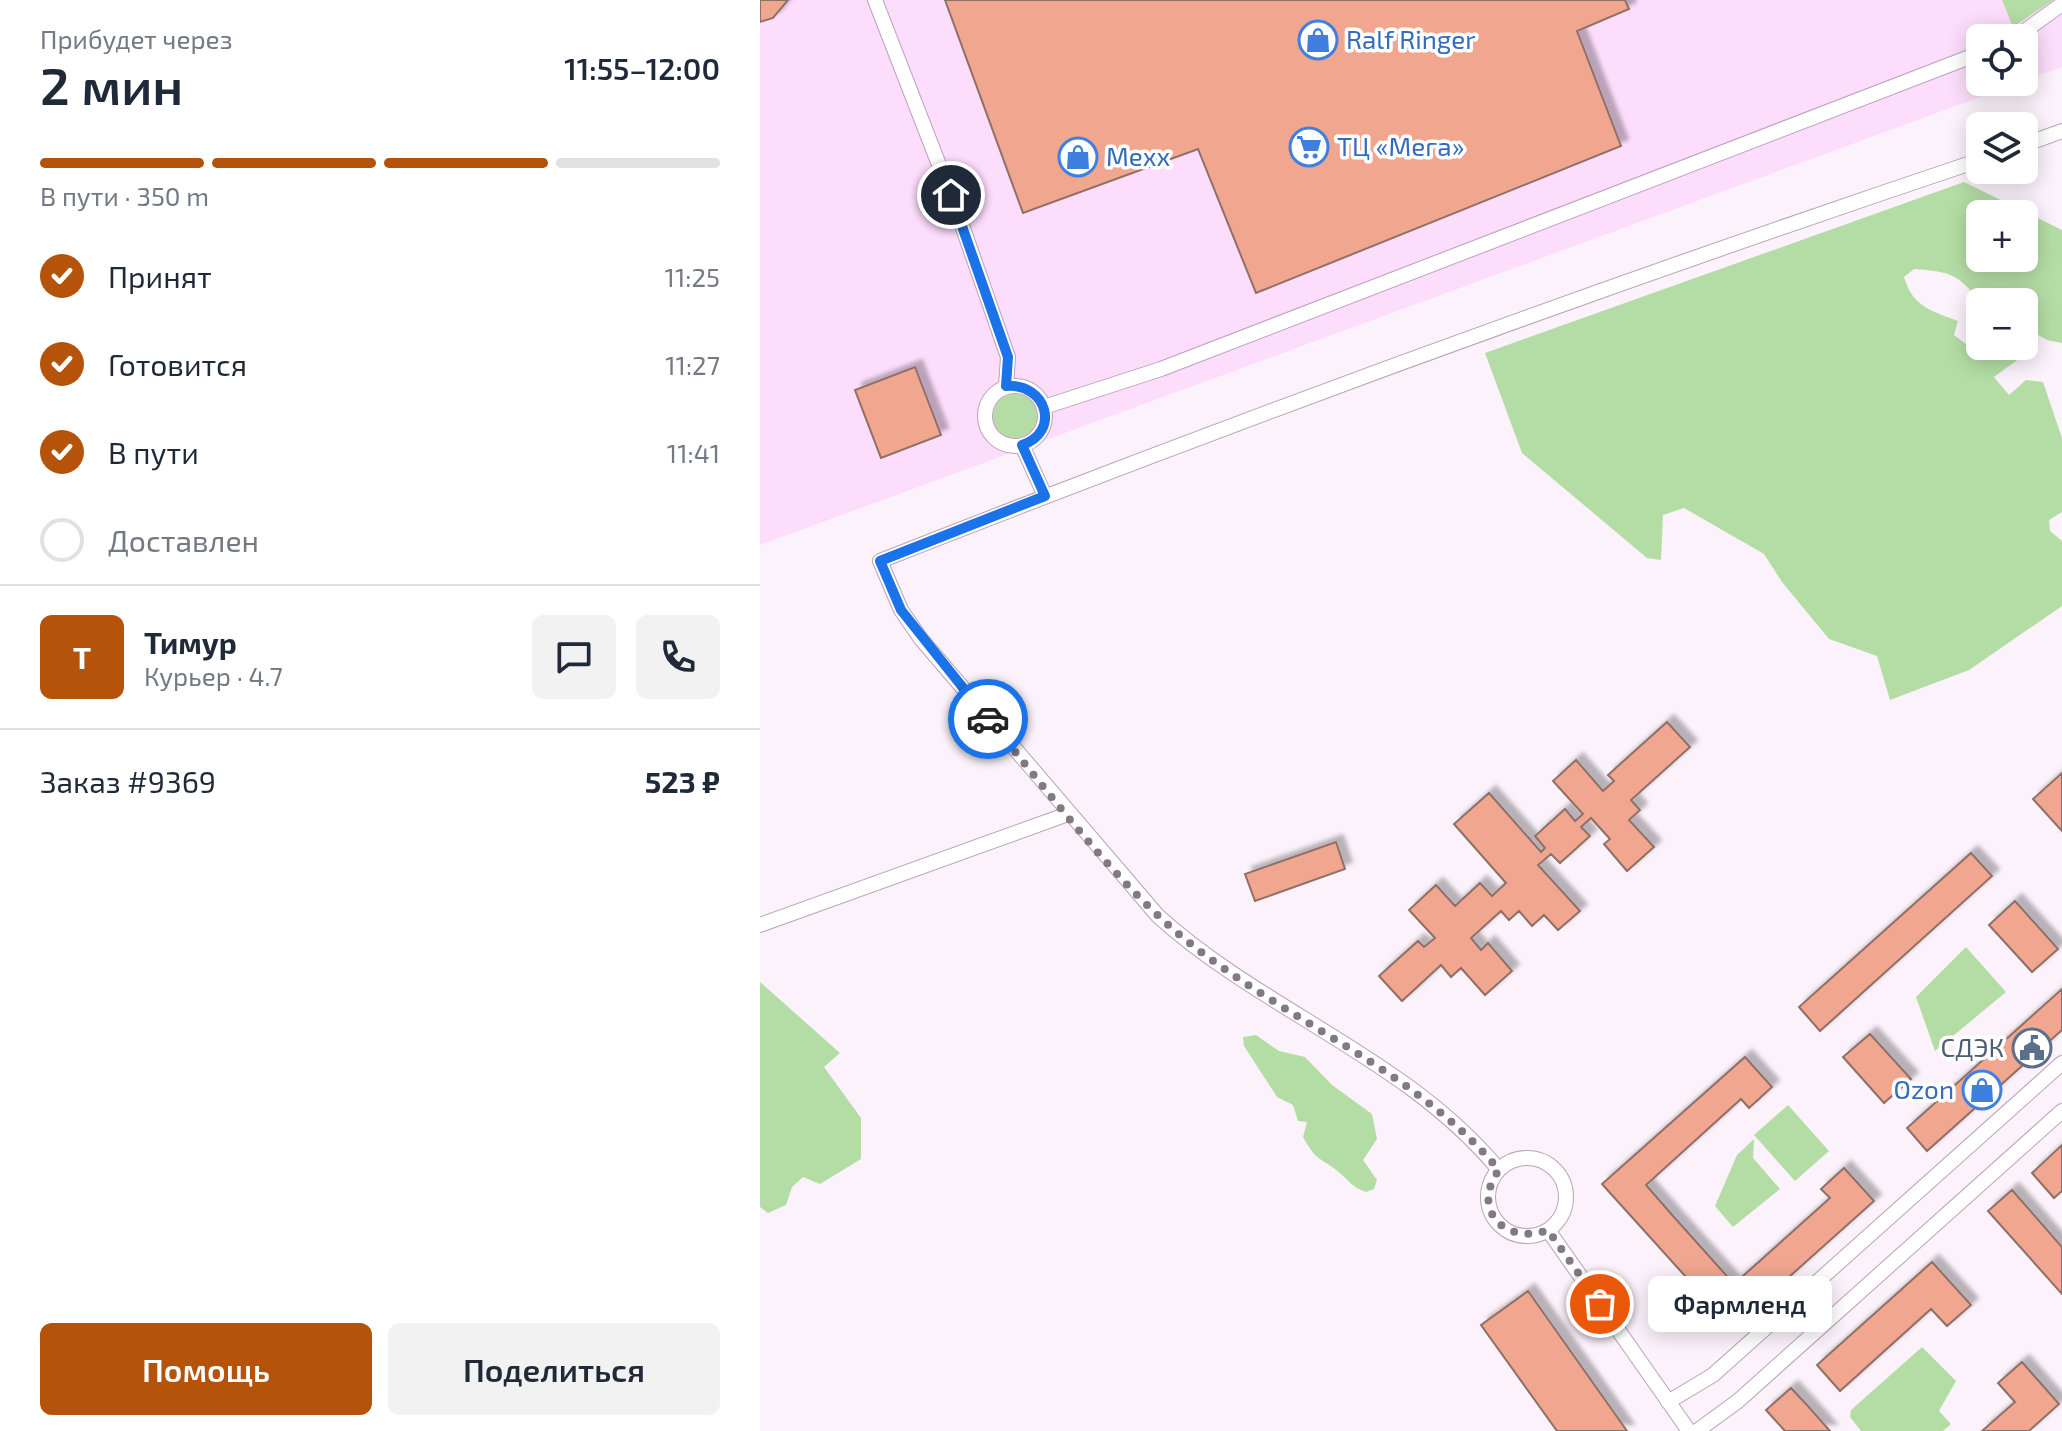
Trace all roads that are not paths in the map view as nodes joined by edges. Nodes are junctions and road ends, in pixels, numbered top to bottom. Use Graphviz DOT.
graph roads {
  1 [pos="875,0"];
  2 [pos="2062,4"];
  3 [pos="2034,24"];
  4 [pos="1966,58"];
  5 [pos="2062,131"];
  6 [pos="2038,140"];
  7 [pos="1966,165"];
  8 [pos="1006,386"];
  9 [pos="1044,407"];
  10 [pos="1022,445"];
  11 [pos="1045,496"];
  12 [pos="1068,814"];
  13 [pos="760,925"];
  14 [pos="2062,1063"];
  15 [pos="2062,1111"];
  16 [pos="1499,1170"];
  17 [pos="1548,1230"];
  18 [pos="1668,1402"];
  19 [pos="1689,1431"];
  20 [pos="1697,1431"];
  1 -- 8 [label="street"];
  2 -- 3 [label="street"];
  4 -- 9 [label="street"];
  5 -- 6 [label="street"];
  7 -- 11 [label="street"];
  8 -- 9 [label="street"];
  8 -- 10 [label="street"];
  9 -- 10 [label="street"];
  10 -- 11 [label="street"];
  11 -- 12 [label="street"];
  12 -- 13 [label="street"];
  12 -- 16 [label="street"];
  14 -- 18 [label="street"];
  15 -- 20 [label="street"];
  16 -- 17 [label="street"];
  16 -- 17 [label="street"];
  17 -- 18 [label="street"];
  18 -- 19 [label="street"];
}
